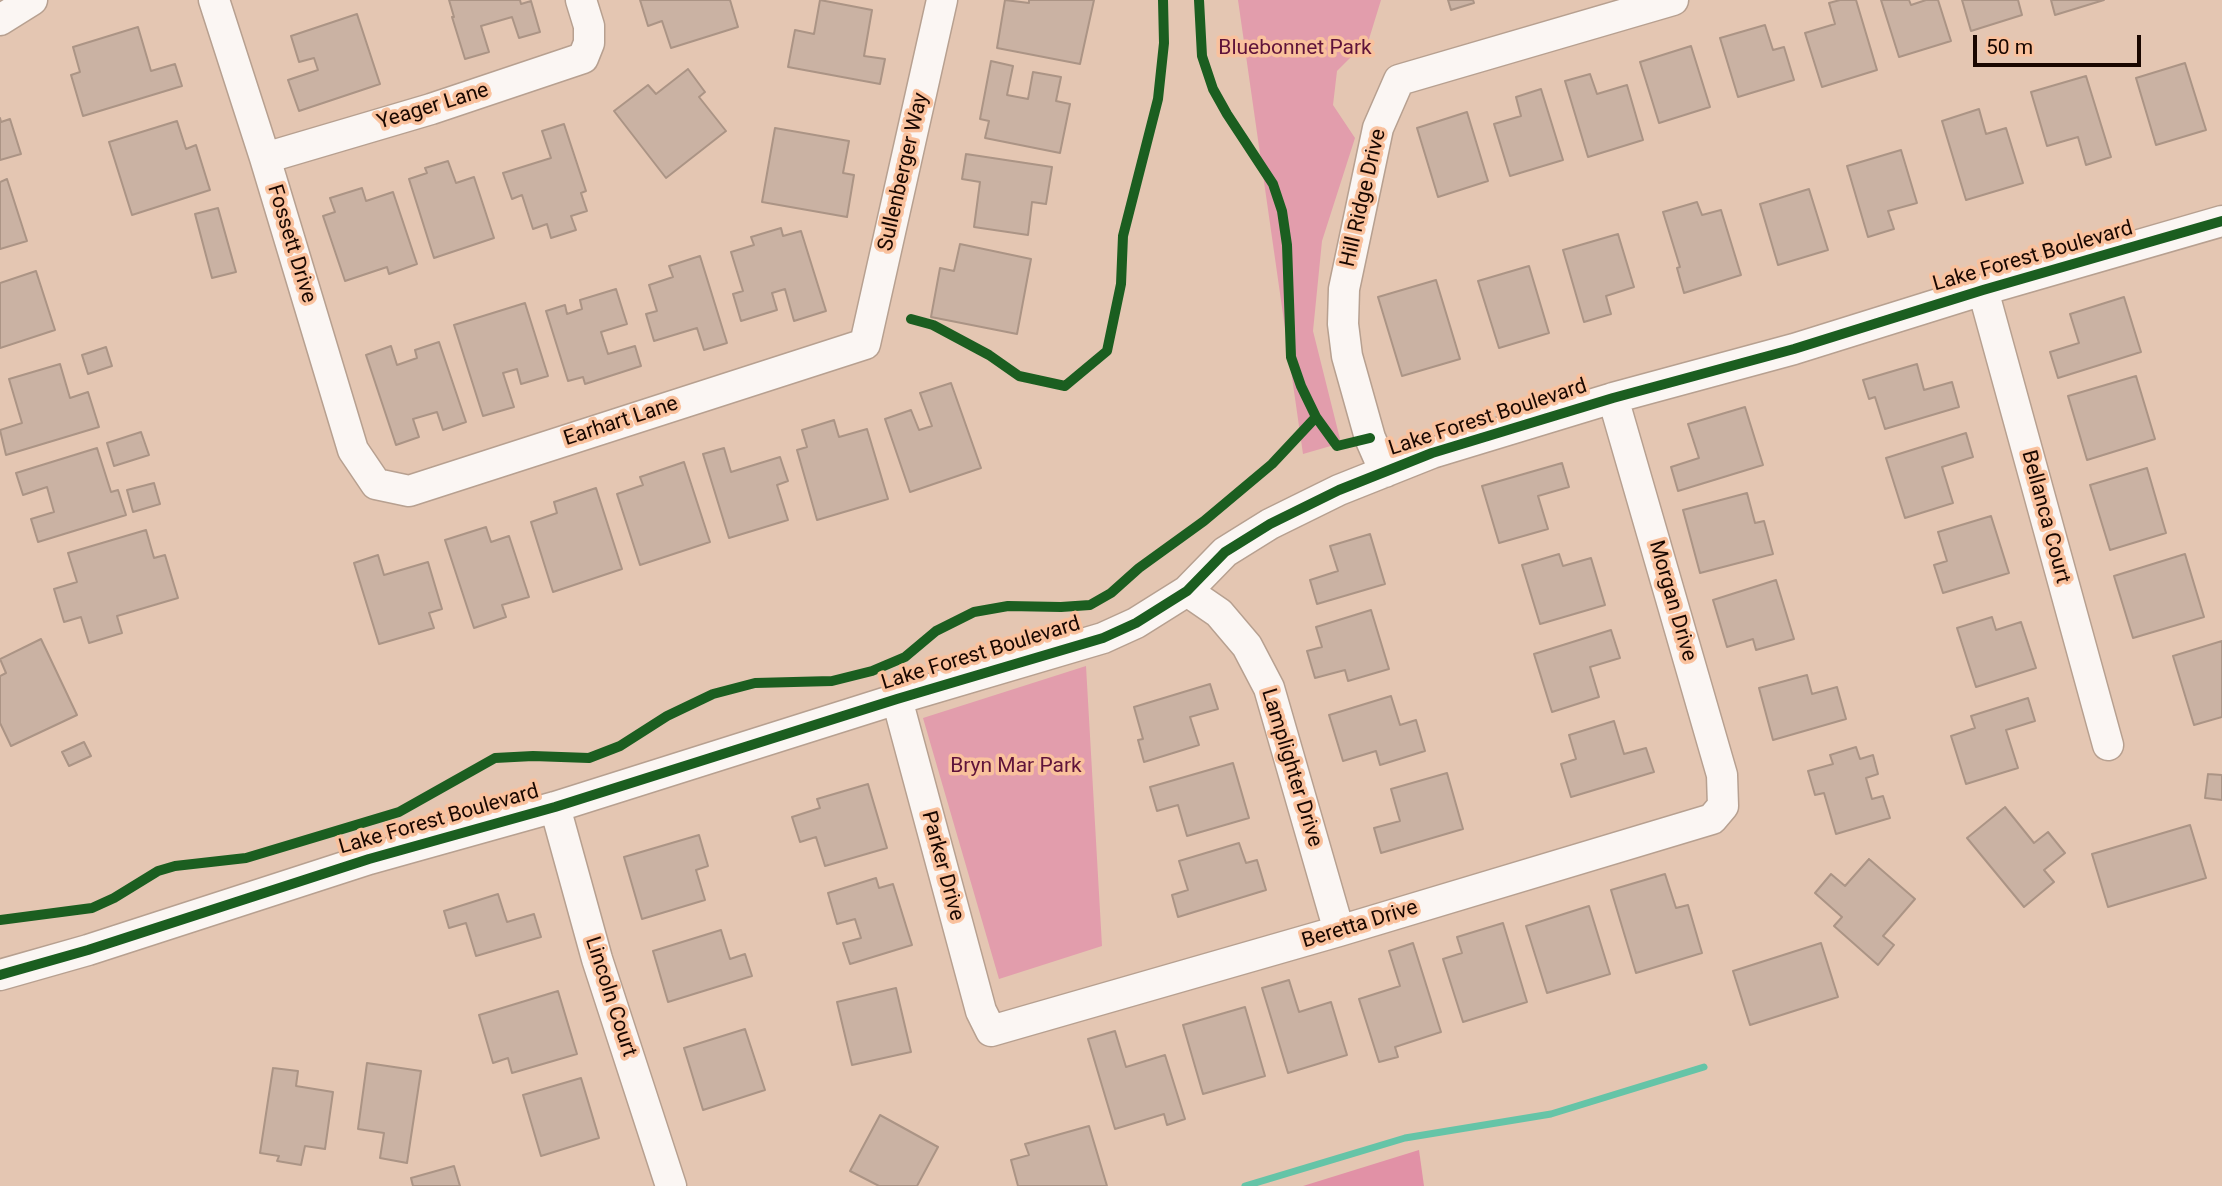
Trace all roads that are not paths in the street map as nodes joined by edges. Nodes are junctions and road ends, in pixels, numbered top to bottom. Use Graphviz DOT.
graph roads {
  1 [pos="32,0"];
  2 [pos="214,0"];
  3 [pos="582,0"];
  4 [pos="942,0"];
  5 [pos="1673,0"];
  6 [pos="0,20"];
  7 [pos="265,158"];
  8 [pos="2222,221"];
  9 [pos="1983,290"];
  10 [pos="865,344"];
  11 [pos="1614,398"];
  12 [pos="1385,472"];
  13 [pos="376,484"];
  14 [pos="1187,591"];
  15 [pos="897,699"];
  16 [pos="2108,745"];
  17 [pos="1723,806"];
  18 [pos="555,807"];
  19 [pos="1339,931"];
  20 [pos="0,975"];
  21 [pos="991,1031"];
  22 [pos="671,1186"];
  1 -- 6 [label="street"];
  2 -- 7 [label="street, Fossett Drive"];
  3 -- 7 [label="street, Yeager Lane"];
  4 -- 10 [label="street, Sullenberger Way"];
  5 -- 12 [label="street, Hill Ridge Drive"];
  7 -- 13 [label="street, Fossett Drive"];
  8 -- 9 [label="street, Lake Forest Boulevard"];
  9 -- 11 [label="street, Lake Forest Boulevard"];
  9 -- 16 [label="street, Bellanca Court"];
  10 -- 13 [label="street, Earhart Lane"];
  11 -- 12 [label="street, Lake Forest Boulevard"];
  11 -- 17 [label="street, Morgan Drive"];
  12 -- 14 [label="street, Lake Forest Boulevard"];
  14 -- 15 [label="street, Lake Forest Boulevard"];
  14 -- 19 [label="street, Lamplighter Drive"];
  15 -- 18 [label="street, Lake Forest Boulevard"];
  15 -- 21 [label="street, Parker Drive"];
  17 -- 19 [label="street, Beretta Drive"];
  18 -- 20 [label="street, Lake Forest Boulevard"];
  18 -- 22 [label="street, Lincoln Court"];
  19 -- 21 [label="street, Beretta Drive"];
}
